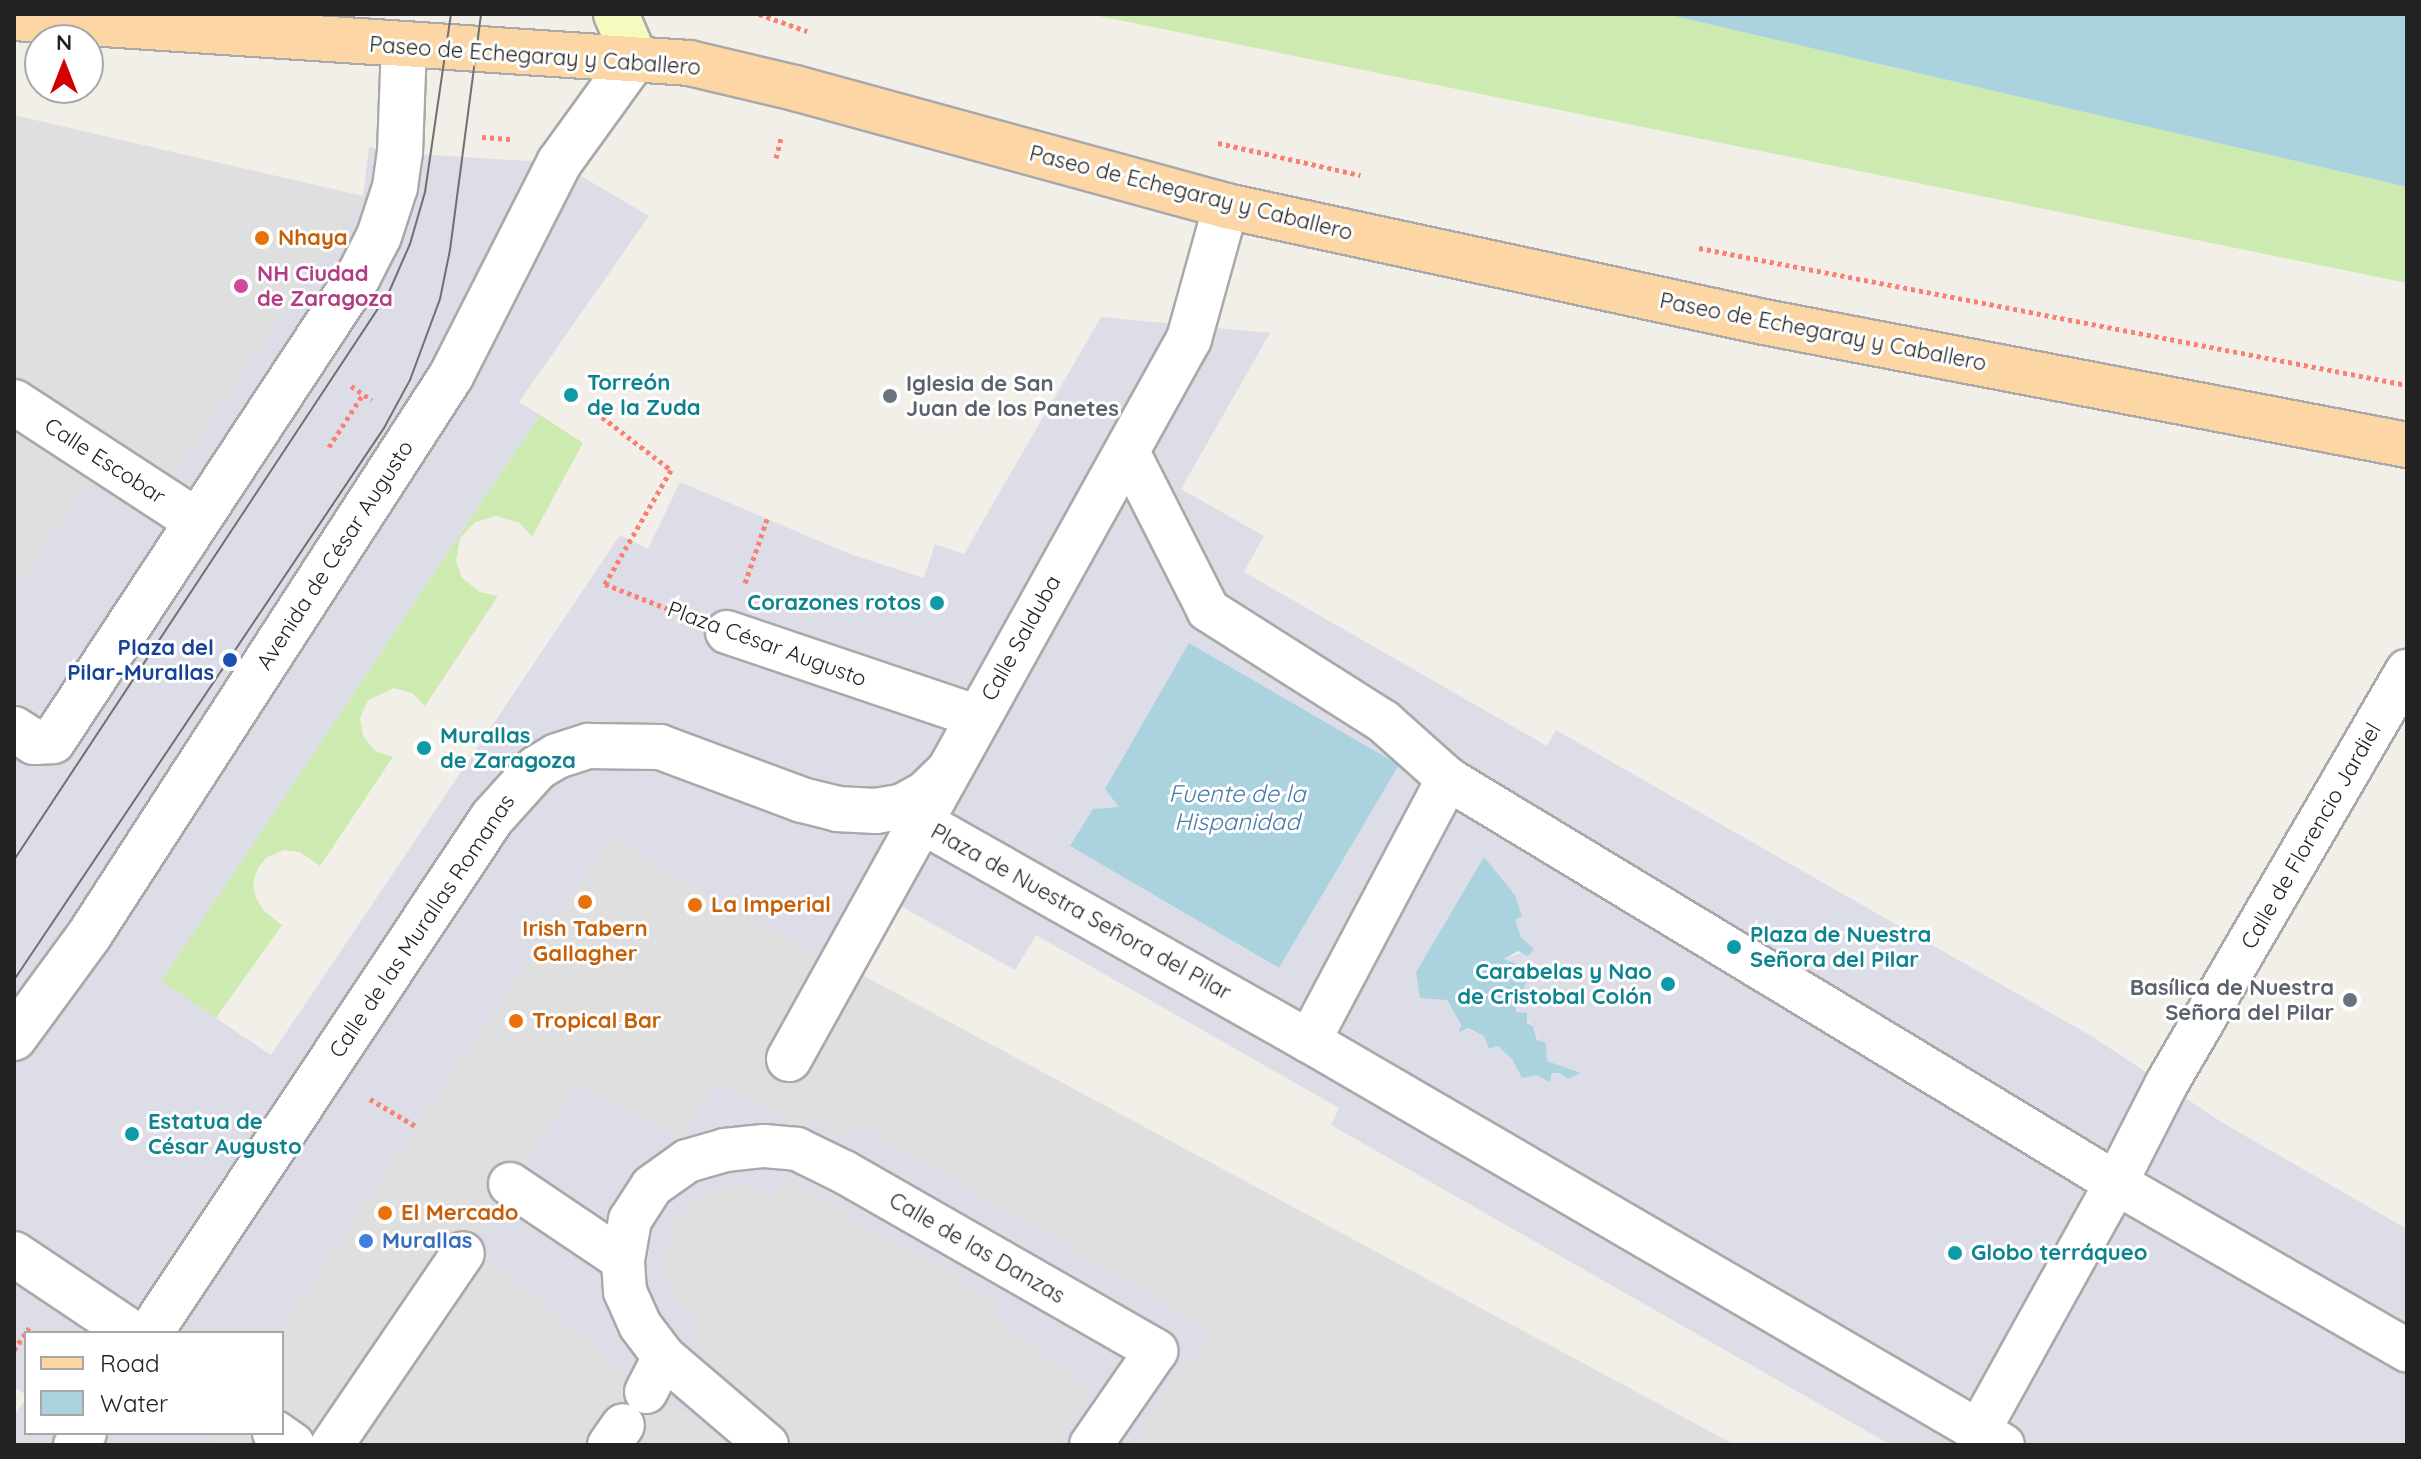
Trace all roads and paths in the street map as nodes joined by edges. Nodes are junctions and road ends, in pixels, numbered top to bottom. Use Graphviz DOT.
graph roads {
  1 [pos="616,14"];
  2 [pos="759,14"];
  3 [pos="14,18"];
  4 [pos="811,33"];
  5 [pos="404,45"];
  6 [pos="635,58"];
  7 [pos="1205,140"];
  8 [pos="1373,178"];
  9 [pos="1226,206"];
  10 [pos="1695,248"];
  11 [pos="307,355"];
  12 [pos="2407,385"];
  13 [pos="363,394"];
  14 [pos="14,402"];
  15 [pos="602,417"];
  16 [pos="416,430"];
  17 [pos="2407,445"];
  18 [pos="329,447"];
  19 [pos="1127,450"];
  20 [pos="767,519"];
  21 [pos="195,520"];
  22 [pos="742,589"];
  23 [pos="727,632"];
  24 [pos="2407,671"];
  25 [pos="978,717"];
  26 [pos="27,737"];
  27 [pos="1448,779"];
  28 [pos="907,814"];
  29 [pos="14,1038"];
  30 [pos="1309,1041"];
  31 [pos="789,1059"];
  32 [pos="2167,1083"];
  33 [pos="2116,1183"];
  34 [pos="510,1184"];
  35 [pos="463,1253"];
  36 [pos="14,1254"];
  37 [pos="623,1260"];
  38 [pos="129,1331"];
  39 [pos="151,1331"];
  40 [pos="2407,1350"];
  41 [pos="636,1405"];
  42 [pos="1987,1441"];
  43 [pos="332,1445"];
  44 [pos="767,1445"];
  45 [pos="1091,1445"];
  1 -- 6 [label="main road"];
  2 -- 4 [label="path"];
  3 -- 5 [label="main road, Paseo de Echegaray y Caballero"];
  5 -- 6 [label="main road, Paseo de Echegaray y Caballero"];
  5 -- 11 [label="street"];
  6 -- 9 [label="main road, Paseo de Echegaray y Caballero"];
  6 -- 16 [label="street, Avenida de César Augusto"];
  7 -- 8 [label="path"];
  9 -- 17 [label="main road, Paseo de Echegaray y Caballero"];
  9 -- 19 [label="street, Calle Salduba"];
  10 -- 12 [label="path"];
  11 -- 13 [label="path"];
  11 -- 21 [label="street"];
  13 -- 16 [label="path"];
  13 -- 18 [label="path"];
  14 -- 21 [label="street, Calle Escobar"];
  15 -- 23 [label="path, Plaza César Augusto"];
  16 -- 29 [label="street, Avenida de César Augusto"];
  19 -- 25 [label="street, Calle Salduba"];
  19 -- 27 [label="street"];
  20 -- 22 [label="path"];
  21 -- 26 [label="street"];
  23 -- 25 [label="street, Plaza César Augusto"];
  24 -- 32 [label="street, Calle de Florencio Jardiel"];
  25 -- 28 [label="street, Calle Salduba"];
  27 -- 30 [label="street"];
  27 -- 33 [label="street"];
  28 -- 30 [label="street, Plaza de Nuestra Señora del Pilar"];
  28 -- 31 [label="street, Calle Salduba"];
  28 -- 39 [label="street, Calle de las Murallas Romanas"];
  30 -- 42 [label="street, Plaza de Nuestra Señora del Pilar"];
  32 -- 33 [label="street, Plaza de Nuestra Señora del Pilar"];
  33 -- 40 [label="street"];
  33 -- 42 [label="street, Plaza de Nuestra Señora del Pilar"];
  34 -- 37 [label="street"];
  35 -- 43 [label="street"];
  36 -- 38 [label="street"];
  37 -- 41 [label="street"];
  37 -- 45 [label="street, Calle de las Danzas"];
  41 -- 44 [label="street"];
}
